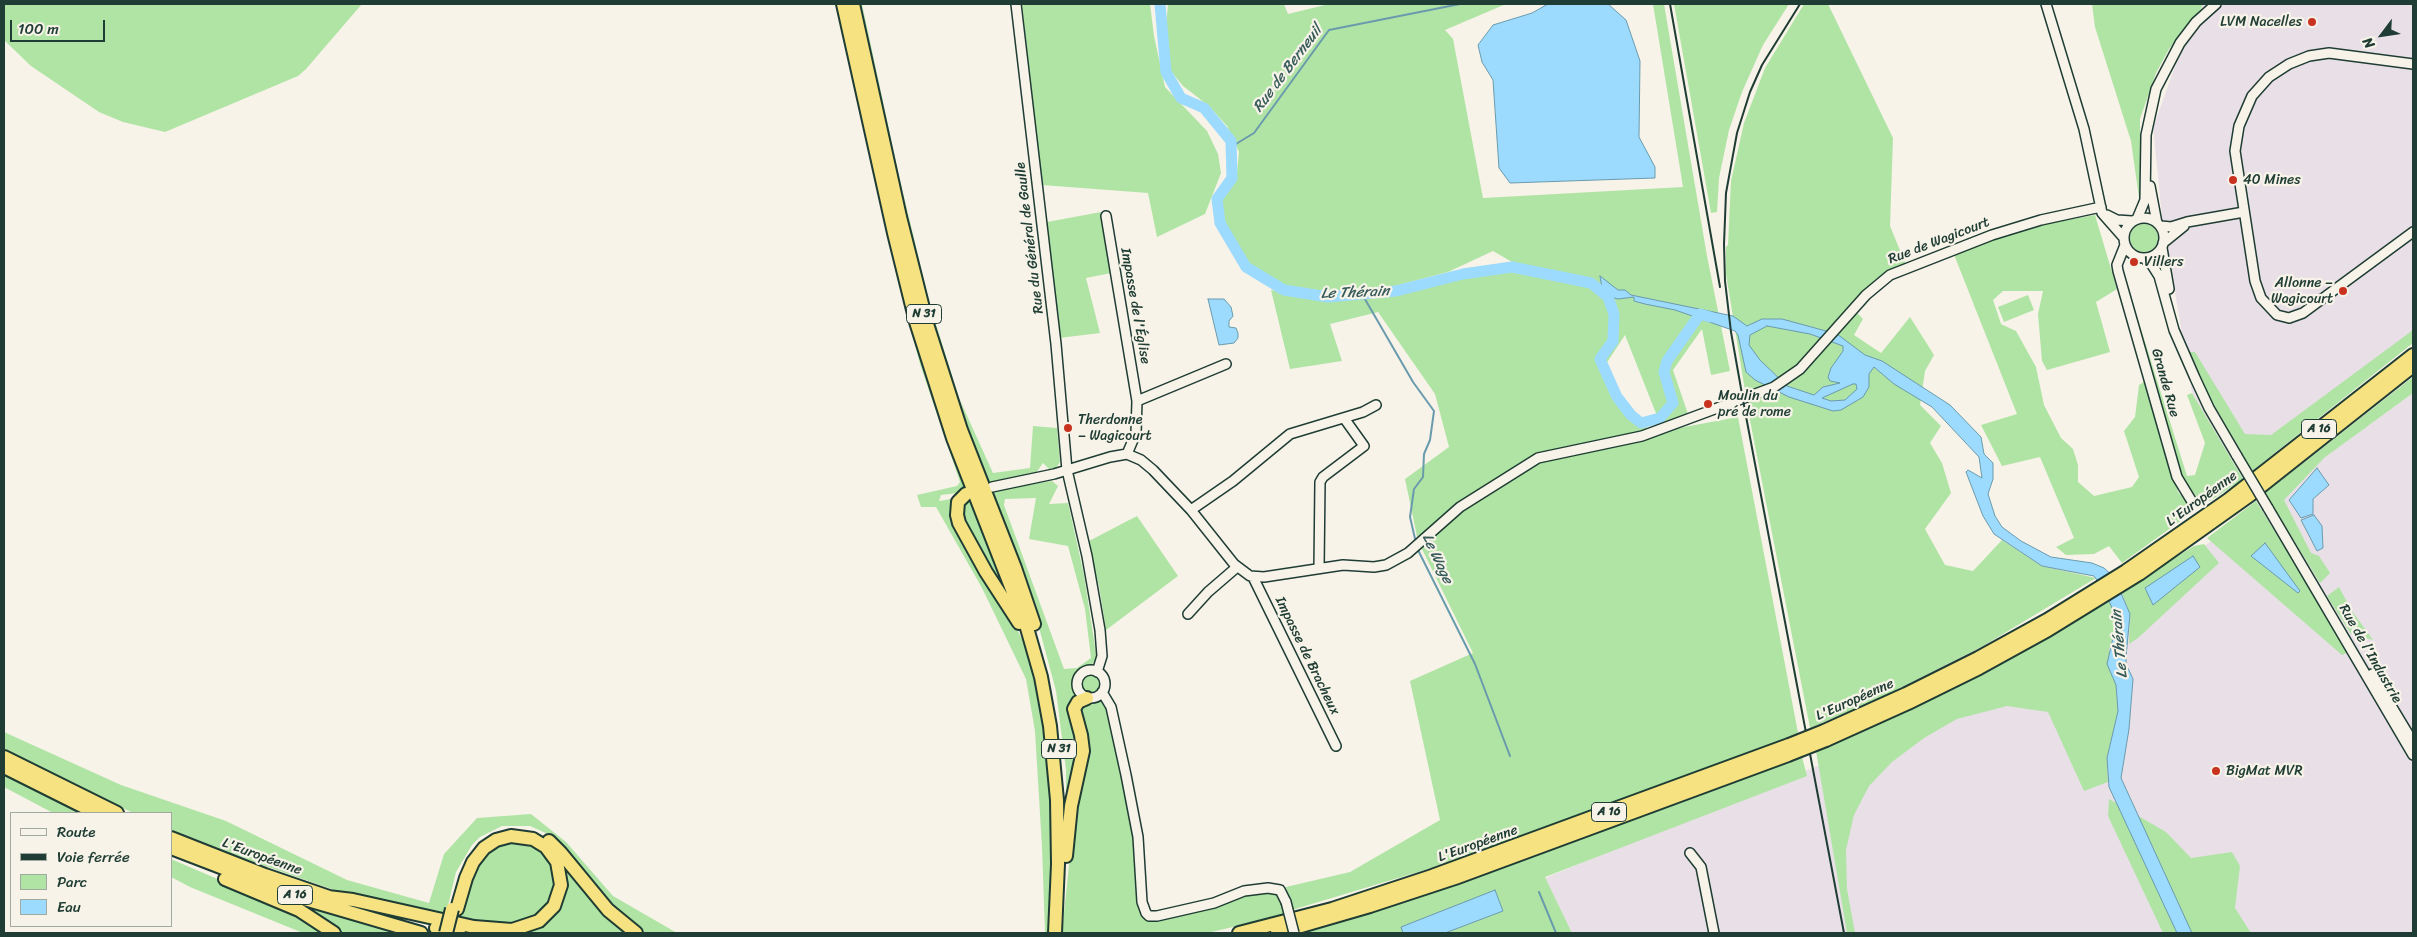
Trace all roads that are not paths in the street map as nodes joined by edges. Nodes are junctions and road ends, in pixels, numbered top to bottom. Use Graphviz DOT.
graph roads {
  1 [pos="843,4"];
  2 [pos="853,4"];
  3 [pos="1016,4"];
  4 [pos="2046,4"];
  5 [pos="2216,4"];
  6 [pos="2413,64"];
  7 [pos="2146,148"];
  8 [pos="2101,207"];
  9 [pos="2244,212"];
  10 [pos="1106,216"];
  11 [pos="2135,220"];
  12 [pos="2192,221"];
  13 [pos="2159,224"];
  14 [pos="2413,232"];
  15 [pos="2124,241"];
  16 [pos="2163,246"];
  17 [pos="2134,255"];
  18 [pos="2144,258"];
  19 [pos="2118,271"];
  20 [pos="2185,354"];
  21 [pos="2413,354"];
  22 [pos="1226,364"];
  23 [pos="2413,366"];
  24 [pos="1137,401"];
  25 [pos="1376,405"];
  26 [pos="1344,418"];
  27 [pos="1128,454"];
  28 [pos="1067,470"];
  29 [pos="992,488"];
  30 [pos="966,494"];
  31 [pos="2191,500"];
  32 [pos="1191,510"];
  33 [pos="1237,567"];
  34 [pos="1319,568"];
  35 [pos="2128,575"];
  36 [pos="1253,577"];
  37 [pos="2319,592"];
  38 [pos="1188,614"];
  39 [pos="1097,672"];
  40 [pos="1102,692"];
  41 [pos="1088,698"];
  42 [pos="1048,711"];
  43 [pos="2413,742"];
  44 [pos="1336,746"];
  45 [pos="1789,750"];
  46 [pos="2413,754"];
  47 [pos="4,757"];
  48 [pos="4,767"];
  49 [pos="94,812"];
  50 [pos="115,812"];
  51 [pos="172,838"];
  52 [pos="172,848"];
  53 [pos="1690,853"];
  54 [pos="172,855"];
  55 [pos="1063,887"];
  56 [pos="328,897"];
  57 [pos="454,909"];
  58 [pos="334,933"];
  59 [pos="421,933"];
  60 [pos="446,933"];
  61 [pos="451,933"];
  62 [pos="459,933"];
  63 [pos="636,933"];
  64 [pos="1055,933"];
  65 [pos="1059,933"];
  66 [pos="1239,933"];
  67 [pos="1277,933"];
  68 [pos="1294,933"];
  69 [pos="1714,933"];
  1 -- 42 [label="highway, N 31"];
  2 -- 55 [label="highway, N 31"];
  3 -- 28 [label="street, Rue du Général de Gaulle"];
  4 -- 8 [label="street"];
  5 -- 7 [label="street"];
  6 -- 9 [label="street"];
  7 -- 11 [label="street"];
  7 -- 13 [label="street"];
  8 -- 11 [label="street"];
  8 -- 15 [label="street"];
  8 -- 34 [label="street, Rue de Wagicourt"];
  9 -- 12 [label="street"];
  9 -- 14 [label="street"];
  10 -- 24 [label="street, Impasse de l'Église"];
  11 -- 13 [label="street"];
  11 -- 15 [label="street"];
  12 -- 13 [label="street"];
  12 -- 16 [label="street"];
  13 -- 16 [label="street"];
  15 -- 17 [label="street"];
  15 -- 19 [label="street"];
  16 -- 18 [label="street"];
  16 -- 20 [label="street"];
  17 -- 18 [label="street"];
  17 -- 19 [label="street"];
  18 -- 20 [label="street"];
  19 -- 31 [label="street, Grande Rue"];
  20 -- 37 [label="street, Rue de l'Industrie, bridge"];
  21 -- 35 [label="highway, L'Européenne / A 16"];
  22 -- 24 [label="street"];
  23 -- 35 [label="highway, L'Européenne / A 16"];
  24 -- 27 [label="street, Impasse de l'Église"];
  25 -- 26 [label="street"];
  26 -- 32 [label="street"];
  26 -- 34 [label="street"];
  27 -- 28 [label="street"];
  27 -- 32 [label="street"];
  28 -- 29 [label="street"];
  28 -- 39 [label="street, Rue du Général de Gaulle"];
  30 -- 42 [label="highway"];
  32 -- 33 [label="street"];
  33 -- 36 [label="street"];
  33 -- 38 [label="street"];
  34 -- 36 [label="street, Rue de Wagicourt"];
  35 -- 45 [label="highway, L'Européenne / A 16, bridge"];
  36 -- 44 [label="street, Impasse de Bracheux"];
  37 -- 43 [label="street, Rue de l'Industrie"];
  37 -- 46 [label="street, Rue de l'Industrie"];
  39 -- 40 [label="street"];
  39 -- 41 [label="street"];
  40 -- 41 [label="street"];
  40 -- 68 [label="street, bridge"];
  41 -- 55 [label="highway"];
  42 -- 64 [label="highway, N 31"];
  45 -- 66 [label="highway, L'Européenne / A 16"];
  45 -- 67 [label="highway, L'Européenne / A 16"];
  47 -- 50 [label="highway"];
  48 -- 49 [label="highway"];
  51 -- 56 [label="highway, L'Européenne / A 16"];
  52 -- 59 [label="highway, L'Européenne / A 16"];
  53 -- 69 [label="street"];
  54 -- 58 [label="highway"];
  55 -- 65 [label="highway, N 31"];
  56 -- 57 [label="highway"];
  56 -- 62 [label="highway, L'Européenne / A 16"];
  57 -- 60 [label="highway, bridge"];
  57 -- 61 [label="highway"];
  57 -- 63 [label="highway"];
}
